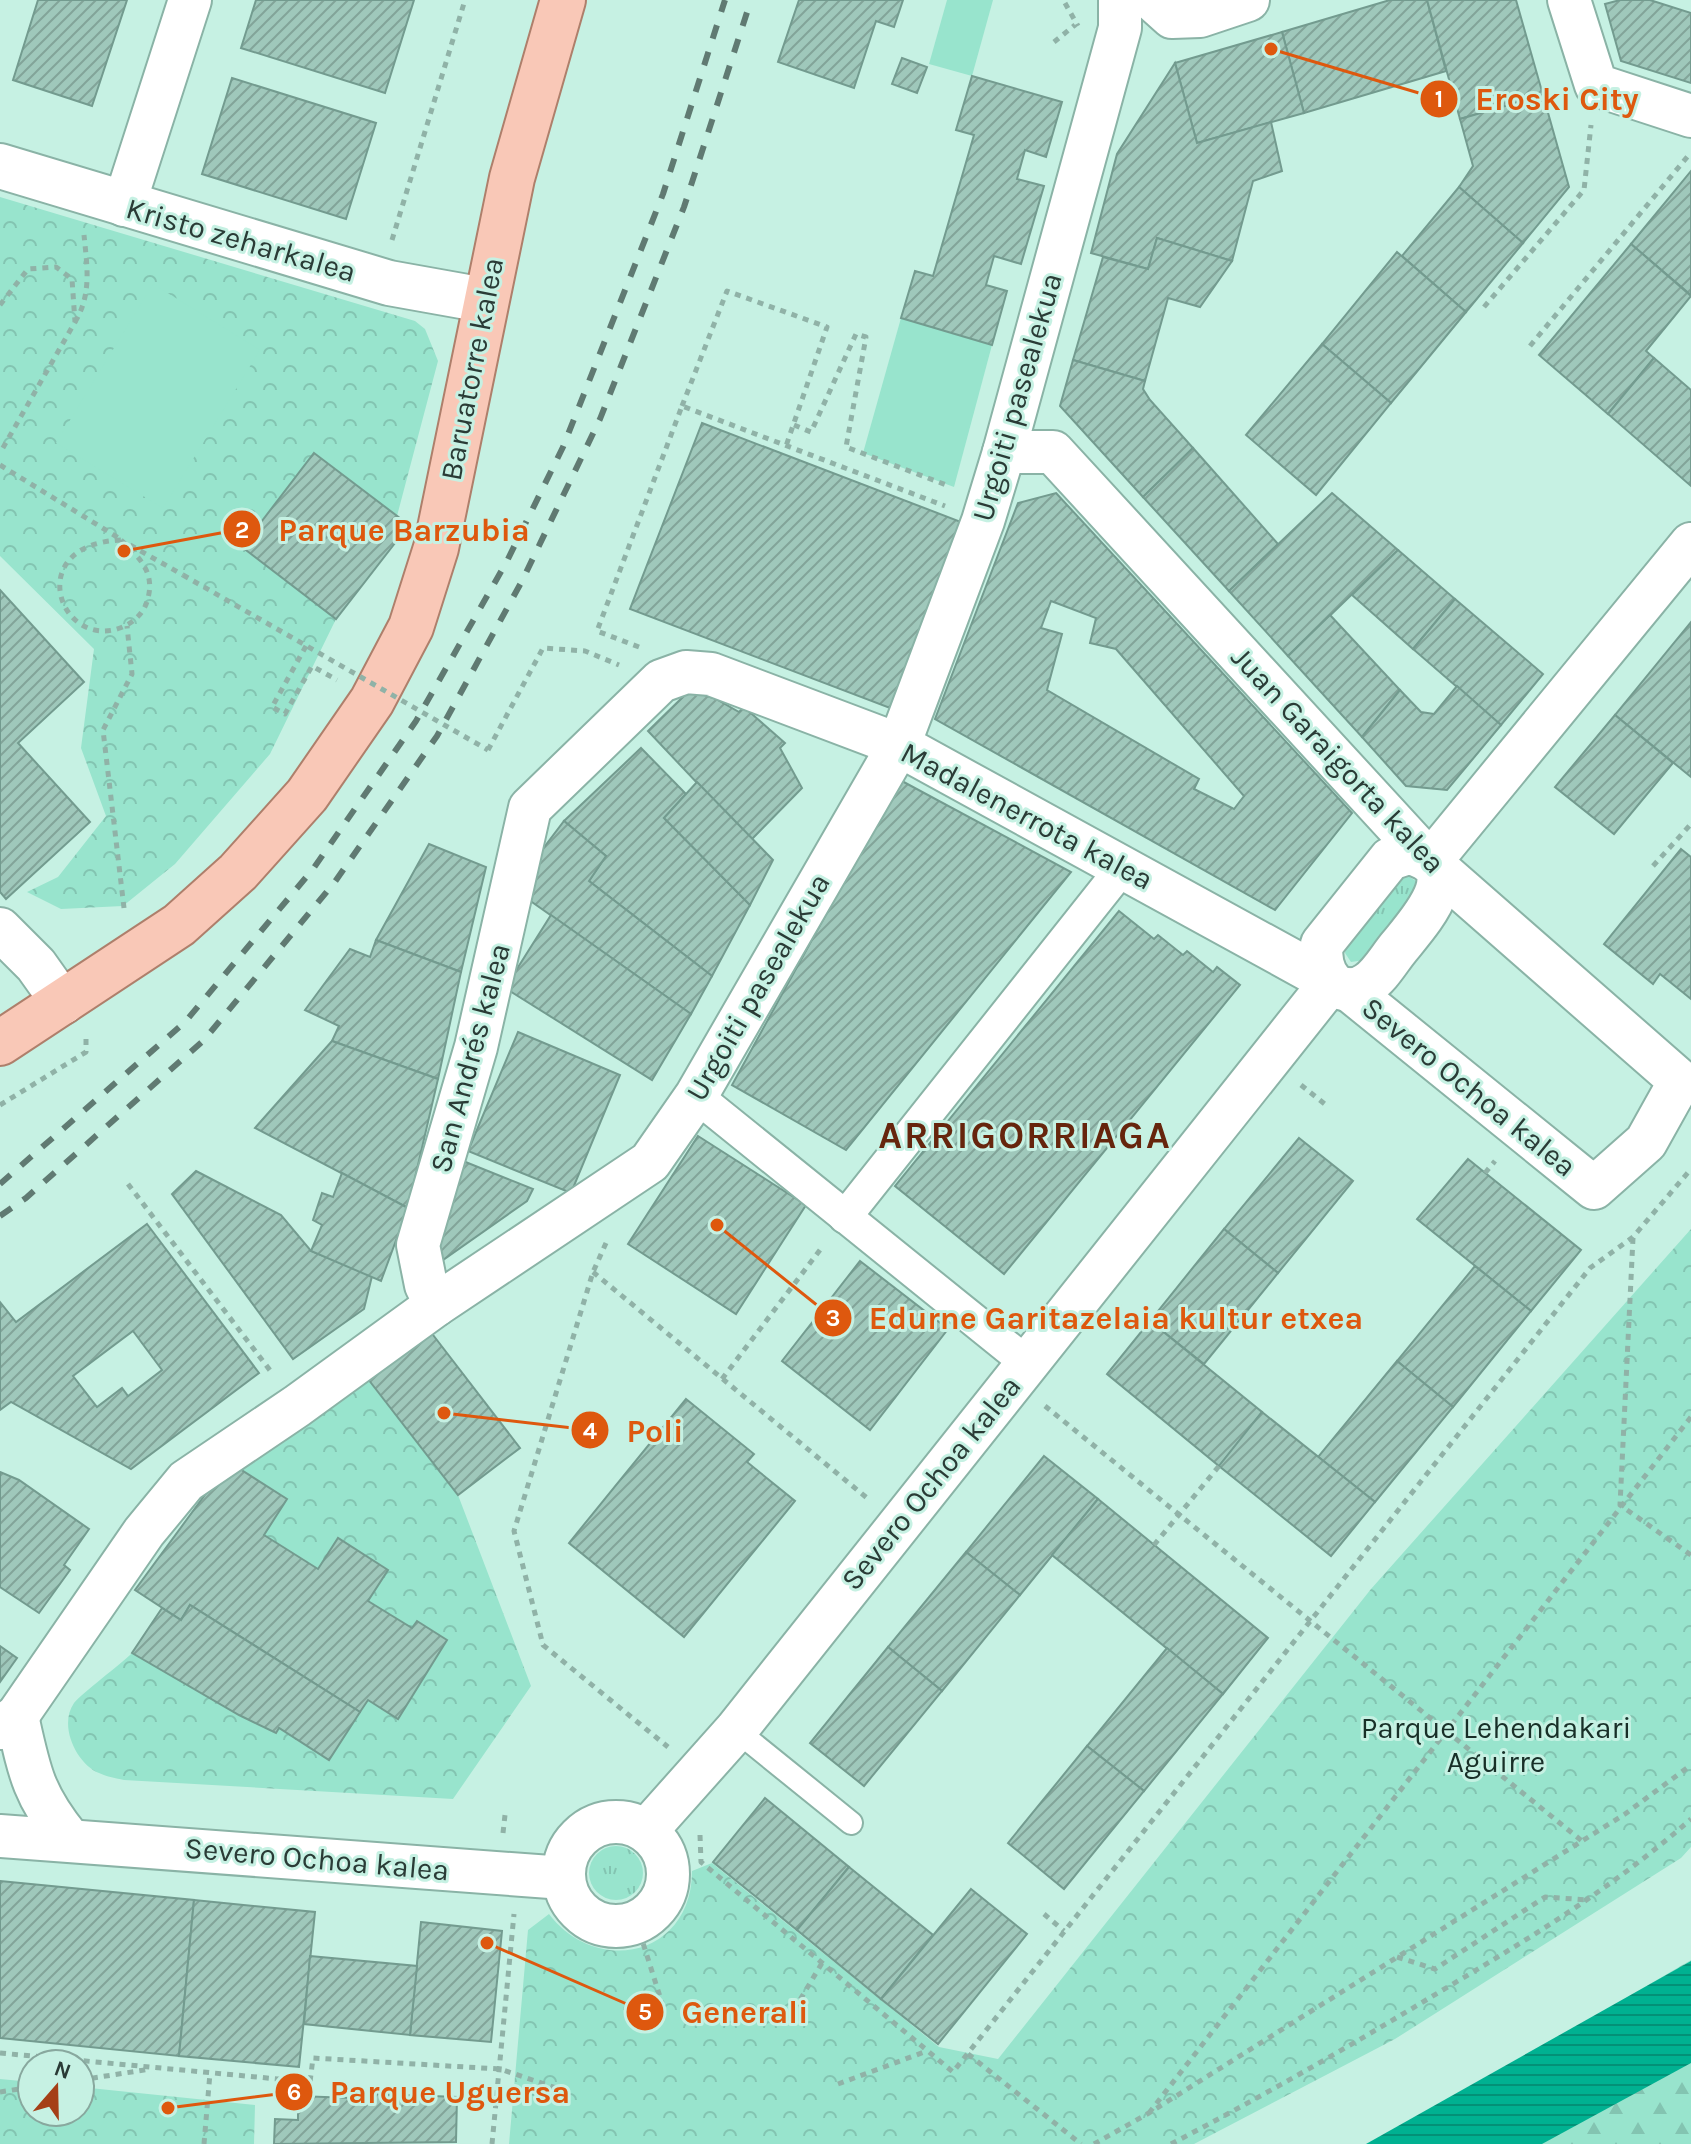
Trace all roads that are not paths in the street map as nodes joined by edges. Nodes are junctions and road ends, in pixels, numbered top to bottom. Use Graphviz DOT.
graph roads {
  1 [pos="190,0"];
  2 [pos="563,0"];
  3 [pos="1120,0"];
  4 [pos="1153,0"];
  5 [pos="1248,0"];
  6 [pos="1569,0"];
  7 [pos="1688,127"];
  8 [pos="0,166"];
  9 [pos="124,205"];
  10 [pos="484,300"];
  11 [pos="1004,452"];
  12 [pos="1691,544"];
  13 [pos="899,745"];
  14 [pos="530,808"];
  15 [pos="1430,862"];
  16 [pos="1123,867"];
  17 [pos="0,929"];
  18 [pos="1340,986"];
  19 [pos="63,1003"];
  20 [pos="0,1043"];
  21 [pos="1680,1081"];
  22 [pos="696,1096"];
  23 [pos="845,1217"];
  24 [pos="436,1305"];
  25 [pos="1020,1372"];
  26 [pos="8,1722"];
  27 [pos="736,1730"];
  28 [pos="851,1823"];
  29 [pos="646,1831"];
  30 [pos="0,1836"];
  31 [pos="69,1839"];
  32 [pos="564,1878"];
  1 -- 9 [label="street"];
  2 -- 10 [label="main road, Baruatorre kalea"];
  3 -- 11 [label="street, Urgoiti pasealekua"];
  4 -- 5 [label="street"];
  6 -- 7 [label="street"];
  8 -- 9 [label="street, Kristo zeharkalea"];
  9 -- 10 [label="street, Kristo zeharkalea"];
  10 -- 19 [label="main road, Baruatorre kalea"];
  11 -- 13 [label="street, Urgoiti pasealekua"];
  11 -- 15 [label="street, Juan Garaigorta kalea"];
  12 -- 15 [label="street"];
  13 -- 14 [label="street, Madalenerrota kalea"];
  13 -- 16 [label="street, Madalenerrota kalea"];
  13 -- 22 [label="street, Urgoiti pasealekua"];
  14 -- 24 [label="street, San Andrés kalea"];
  15 -- 18 [label="street, Severo Ochoa kalea"];
  15 -- 18 [label="street, Severo Ochoa kalea"];
  15 -- 21 [label="street, Juan Garaigorta kalea"];
  16 -- 18 [label="street, Madalenerrota kalea"];
  16 -- 23 [label="street"];
  17 -- 19 [label="street"];
  18 -- 21 [label="street, Severo Ochoa kalea"];
  18 -- 25 [label="street, Severo Ochoa kalea"];
  19 -- 20 [label="main road, Baruatorre kalea"];
  22 -- 23 [label="street"];
  22 -- 24 [label="street, Urgoiti pasealekua"];
  23 -- 25 [label="street"];
  24 -- 26 [label="street, Urgoiti pasealekua"];
  25 -- 27 [label="street, Severo Ochoa kalea"];
  26 -- 31 [label="street"];
  27 -- 28 [label="lane"];
  27 -- 29 [label="street, Severo Ochoa kalea"];
  29 -- 32 [label="street"];
  29 -- 32 [label="street"];
  30 -- 31 [label="street, Severo Ochoa kalea"];
  31 -- 32 [label="street, Severo Ochoa kalea"];
}
